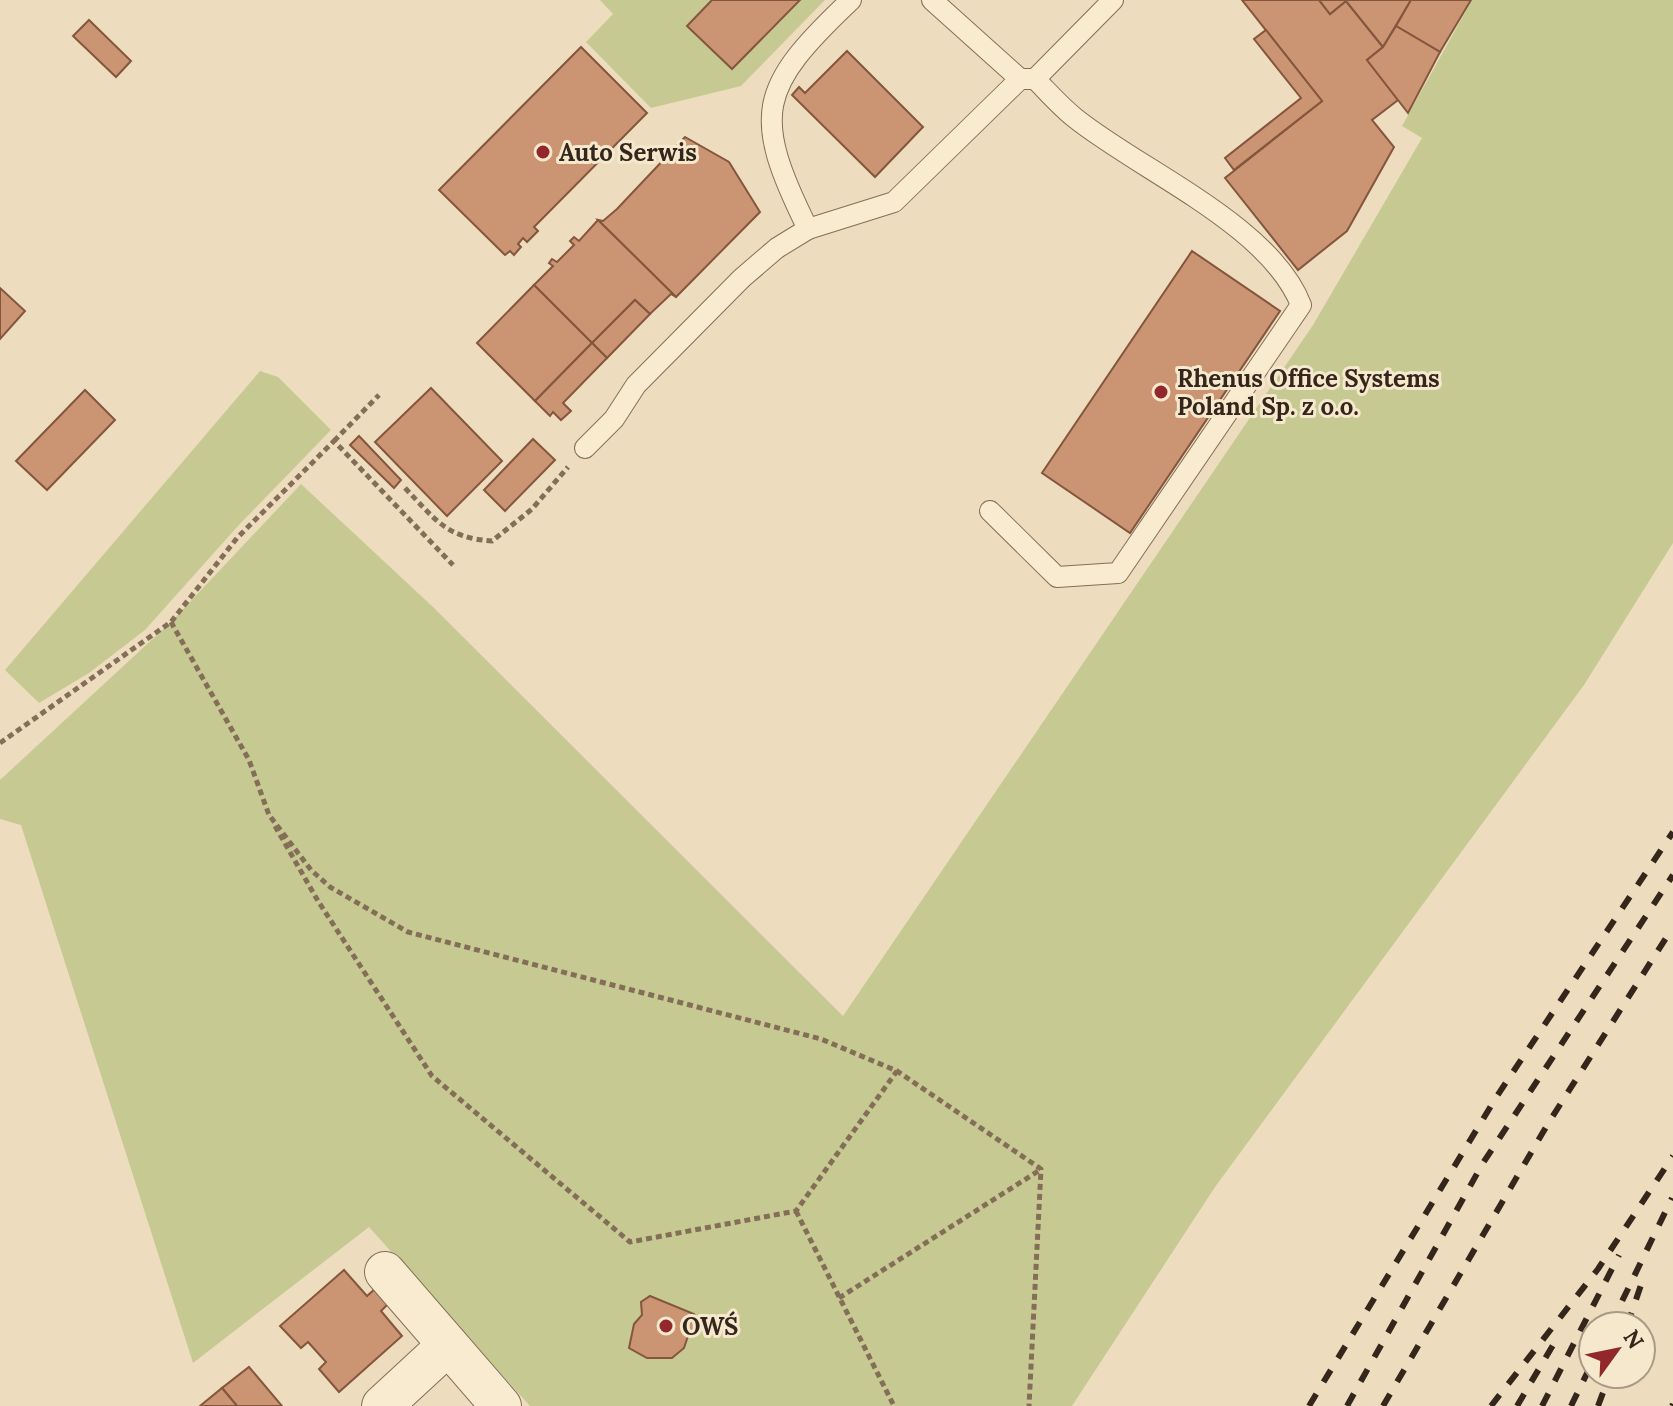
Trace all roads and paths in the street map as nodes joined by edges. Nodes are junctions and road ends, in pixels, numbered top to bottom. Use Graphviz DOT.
graph roads {
  1 [pos="851,0"];
  2 [pos="932,0"];
  3 [pos="1113,0"];
  4 [pos="1027,79"];
  5 [pos="808,229"];
  6 [pos="379,395"];
  7 [pos="334,441"];
  8 [pos="585,448"];
  9 [pos="405,488"];
  10 [pos="990,511"];
  11 [pos="453,565"];
  12 [pos="171,622"];
  13 [pos="0,743"];
  14 [pos="269,815"];
  15 [pos="897,1071"];
  16 [pos="1041,1169"];
  17 [pos="796,1211"];
  18 [pos="385,1272"];
  19 [pos="839,1298"];
  20 [pos="448,1345"];
  21 [pos="382,1406"];
  22 [pos="501,1406"];
  23 [pos="894,1406"];
  24 [pos="1029,1406"];
  1 -- 5 [label="lane"];
  2 -- 4 [label="lane"];
  3 -- 4 [label="lane"];
  4 -- 5 [label="lane"];
  4 -- 10 [label="lane"];
  5 -- 8 [label="lane"];
  6 -- 7 [label="path"];
  7 -- 11 [label="path"];
  7 -- 12 [label="path"];
  8 -- 9 [label="path"];
  12 -- 13 [label="path"];
  12 -- 14 [label="path"];
  14 -- 15 [label="path"];
  14 -- 17 [label="path"];
  15 -- 16 [label="path"];
  15 -- 17 [label="path"];
  16 -- 19 [label="path"];
  16 -- 24 [label="path"];
  17 -- 19 [label="path"];
  18 -- 20 [label="street"];
  19 -- 23 [label="path"];
  20 -- 21 [label="street"];
  20 -- 22 [label="street"];
}
